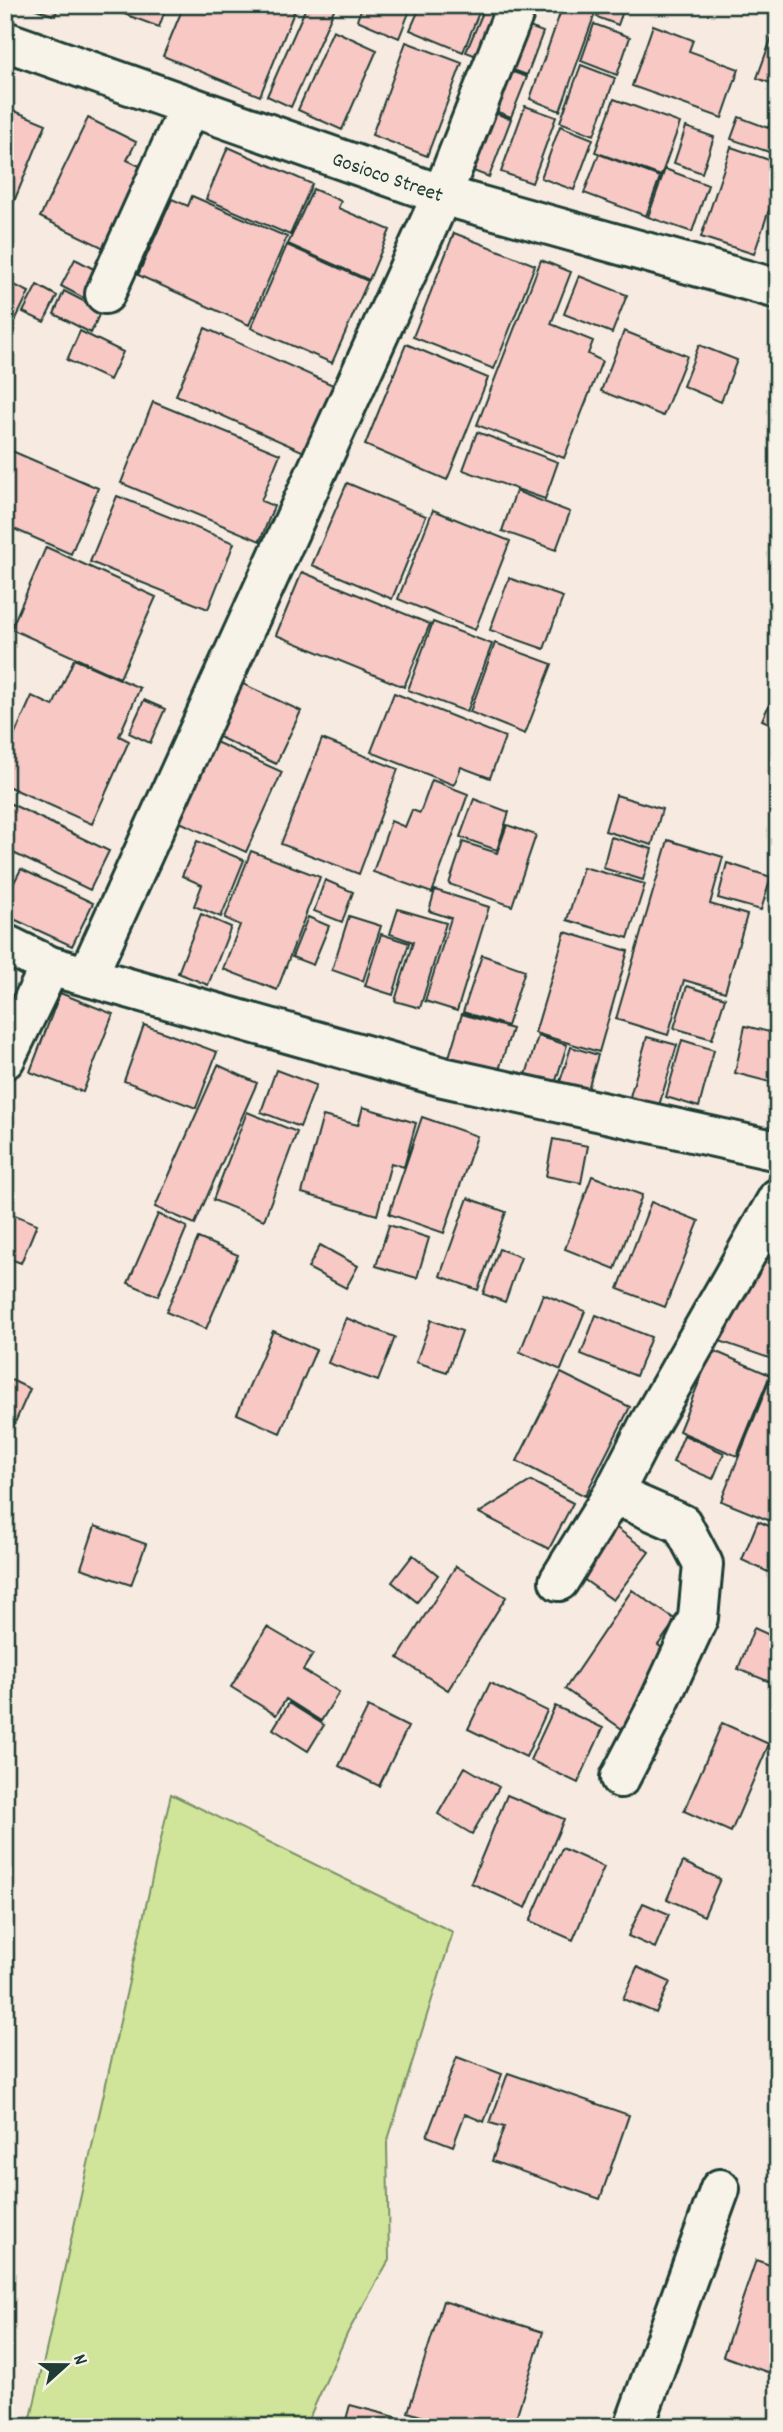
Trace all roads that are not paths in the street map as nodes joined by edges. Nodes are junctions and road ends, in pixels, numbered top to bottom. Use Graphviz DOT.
graph roads {
  1 [pos="517,5"];
  2 [pos="5,41"];
  3 [pos="190,107"];
  4 [pos="442,195"];
  5 [pos="778,289"];
  6 [pos="105,293"];
  7 [pos="5,944"];
  8 [pos="50,966"];
  9 [pos="88,975"];
  10 [pos="5,1059"];
  11 [pos="778,1151"];
  12 [pos="778,1198"];
  13 [pos="612,1494"];
  14 [pos="559,1581"];
  15 [pos="620,1778"];
  16 [pos="720,2189"];
  17 [pos="634,2427"];
  1 -- 4 [label="street"];
  2 -- 3 [label="street, Gosioco Street"];
  3 -- 4 [label="street, Gosioco Street"];
  3 -- 6 [label="street"];
  4 -- 5 [label="street, Gosioco Street"];
  4 -- 9 [label="street"];
  7 -- 8 [label="street"];
  8 -- 9 [label="street"];
  8 -- 10 [label="street"];
  9 -- 11 [label="street"];
  12 -- 13 [label="street"];
  13 -- 14 [label="street"];
  13 -- 15 [label="street"];
  16 -- 17 [label="street"];
}
